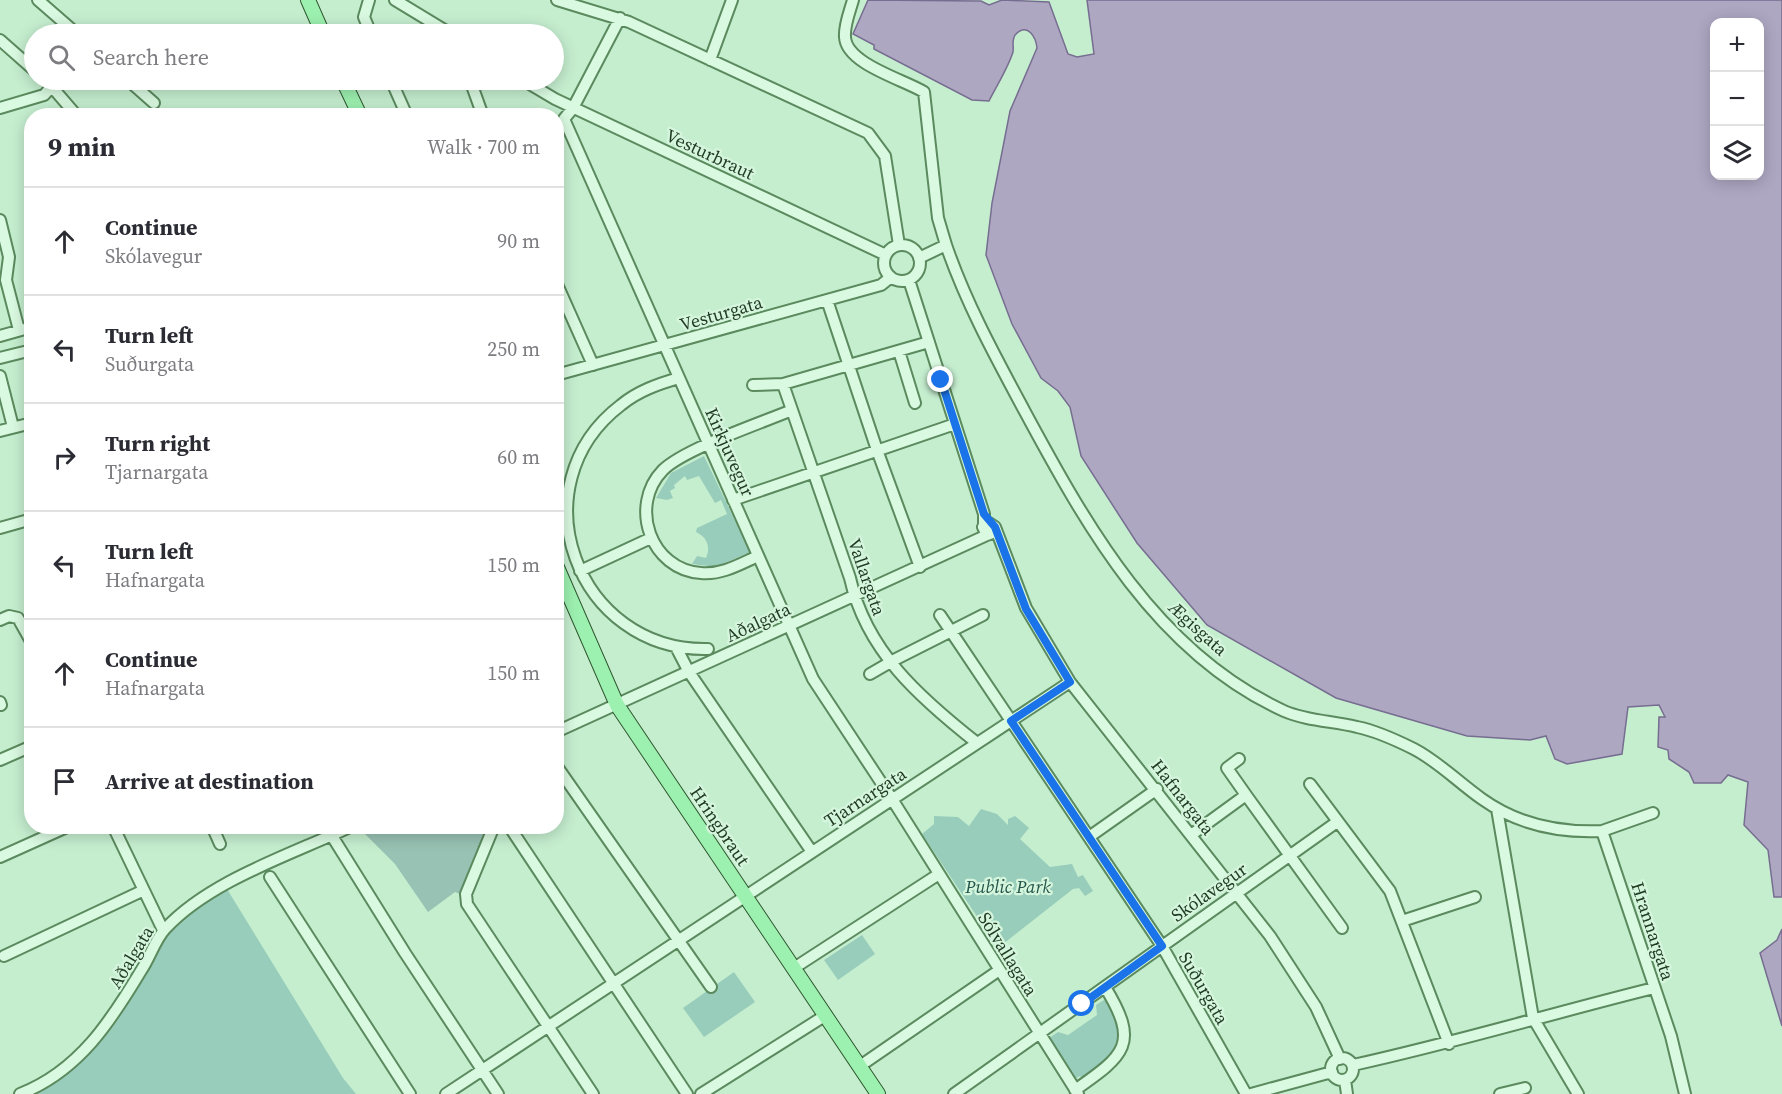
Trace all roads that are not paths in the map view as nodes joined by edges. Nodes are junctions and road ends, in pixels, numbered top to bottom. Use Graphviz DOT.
graph roads {
  1 [pos="38,0"];
  2 [pos="308,0"];
  3 [pos="369,0"];
  4 [pos="395,0"];
  5 [pos="557,0"];
  6 [pos="732,0"];
  7 [pos="853,0"];
  8 [pos="409,4"];
  9 [pos="620,18"];
  10 [pos="66,24"];
  11 [pos="319,24"];
  12 [pos="367,24"];
  13 [pos="436,24"];
  14 [pos="0,40"];
  15 [pos="710,60"];
  16 [pos="24,61"];
  17 [pos="47,90"];
  18 [pos="58,90"];
  19 [pos="139,90"];
  20 [pos="348,90"];
  21 [pos="395,90"];
  22 [pos="474,90"];
  23 [pos="541,90"];
  24 [pos="154,103"];
  25 [pos="0,108"];
  26 [pos="71,108"];
  27 [pos="356,108"];
  28 [pos="403,108"];
  29 [pos="480,108"];
  30 [pos="573,108"];
  31 [pos="0,220"];
  32 [pos="899,245"];
  33 [pos="945,245"];
  34 [pos="886,255"];
  35 [pos="919,258"];
  36 [pos="891,277"];
  37 [pos="909,280"];
  38 [pos="564,300"];
  39 [pos="827,300"];
  40 [pos="24,329"];
  41 [pos="19,330"];
  42 [pos="0,336"];
  43 [pos="929,342"];
  44 [pos="664,346"];
  45 [pos="899,351"];
  46 [pos="24,352"];
  47 [pos="0,358"];
  48 [pos="593,365"];
  49 [pos="849,365"];
  50 [pos="564,373"];
  51 [pos="0,376"];
  52 [pos="679,378"];
  53 [pos="783,384"];
  54 [pos="753,386"];
  55 [pos="915,404"];
  56 [pos="792,410"];
  57 [pos="955,424"];
  58 [pos="24,425"];
  59 [pos="14,427"];
  60 [pos="0,431"];
  61 [pos="709,446"];
  62 [pos="877,450"];
  63 [pos="814,471"];
  64 [pos="733,500"];
  65 [pos="24,521"];
  66 [pos="0,528"];
  67 [pos="988,528"];
  68 [pos="651,538"];
  69 [pos="758,556"];
  70 [pos="920,567"];
  71 [pos="580,571"];
  72 [pos="564,583"];
  73 [pos="854,597"];
  74 [pos="940,615"];
  75 [pos="983,615"];
  76 [pos="0,620"];
  77 [pos="789,626"];
  78 [pos="24,629"];
  79 [pos="949,632"];
  80 [pos="676,647"];
  81 [pos="708,650"];
  82 [pos="892,662"];
  83 [pos="689,672"];
  84 [pos="870,674"];
  85 [pos="1070,682"];
  86 [pos="617,705"];
  87 [pos="1011,721"];
  88 [pos="564,728"];
  89 [pos="977,743"];
  90 [pos="24,750"];
  91 [pos="1239,759"];
  92 [pos="0,760"];
  93 [pos="564,776"];
  94 [pos="1310,784"];
  95 [pos="1157,789"];
  96 [pos="1246,795"];
  97 [pos="892,799"];
  98 [pos="1497,809"];
  99 [pos="1653,813"];
  100 [pos="1337,822"];
  101 [pos="1602,831"];
  102 [pos="51,834"];
  103 [pos="117,834"];
  104 [pos="216,834"];
  105 [pos="336,834"];
  106 [pos="491,834"];
  107 [pos="514,834"];
  108 [pos="1191,835"];
  109 [pos="332,836"];
  110 [pos="1089,837"];
  111 [pos="220,844"];
  112 [pos="812,852"];
  113 [pos="1290,856"];
  114 [pos="0,857"];
  115 [pos="939,874"];
  116 [pos="270,877"];
  117 [pos="142,891"];
  118 [pos="1236,893"];
  119 [pos="745,896"];
  120 [pos="1475,897"];
  121 [pos="1402,921"];
  122 [pos="1342,928"];
  123 [pos="164,930"];
  124 [pos="679,940"];
  125 [pos="1162,946"];
  126 [pos="4,956"];
  127 [pos="794,968"];
  128 [pos="998,971"];
  129 [pos="614,983"];
  130 [pos="711,987"];
  131 [pos="1105,987"];
  132 [pos="1654,988"];
  133 [pos="826,1015"];
  134 [pos="1533,1018"];
  135 [pos="548,1026"];
  136 [pos="1040,1034"];
  137 [pos="1449,1044"];
  138 [pos="1340,1059"];
  139 [pos="1353,1065"];
  140 [pos="860,1066"];
  141 [pos="482,1070"];
  142 [pos="1332,1072"];
  143 [pos="1345,1080"];
  144 [pos="1525,1088"];
  145 [pos="1077,1092"];
  146 [pos="20,1094"];
  147 [pos="410,1094"];
  148 [pos="446,1094"];
  149 [pos="498,1094"];
  150 [pos="593,1094"];
  151 [pos="687,1094"];
  152 [pos="701,1094"];
  153 [pos="878,1094"];
  154 [pos="954,1094"];
  155 [pos="1246,1094"];
  156 [pos="1251,1094"];
  157 [pos="1347,1094"];
  158 [pos="1500,1094"];
  159 [pos="1578,1094"];
  160 [pos="1685,1094"];
  1 -- 10 [label="street"];
  2 -- 11 [label="main road"];
  3 -- 12 [label="street"];
  4 -- 8 [label="street"];
  5 -- 9 [label="street"];
  6 -- 15 [label="street"];
  7 -- 33 [label="street, Ægisgata"];
  8 -- 13 [label="street"];
  9 -- 15 [label="street"];
  9 -- 30 [label="street"];
  14 -- 16 [label="street"];
  15 -- 32 [label="street"];
  17 -- 25 [label="street"];
  18 -- 26 [label="street"];
  19 -- 24 [label="street"];
  20 -- 27 [label="main road"];
  21 -- 28 [label="street"];
  22 -- 29 [label="street"];
  23 -- 30 [label="street, Vesturbraut"];
  30 -- 34 [label="street, Vesturbraut"];
  30 -- 44 [label="street, Kirkjuvegur"];
  31 -- 41 [label="street"];
  32 -- 34 [label="street"];
  32 -- 35 [label="street"];
  33 -- 35 [label="street"];
  33 -- 98 [label="street, Ægisgata"];
  34 -- 36 [label="street"];
  35 -- 37 [label="street"];
  36 -- 37 [label="street"];
  36 -- 39 [label="street, Vesturgata"];
  37 -- 43 [label="street, Hafnargata"];
  38 -- 48 [label="street"];
  39 -- 44 [label="street, Vesturgata"];
  39 -- 49 [label="street"];
  40 -- 41 [label="street"];
  41 -- 42 [label="street"];
  43 -- 45 [label="street"];
  43 -- 57 [label="street, Hafnargata"];
  44 -- 48 [label="street, Vesturgata"];
  44 -- 52 [label="street, Kirkjuvegur"];
  45 -- 49 [label="street"];
  45 -- 55 [label="street"];
  46 -- 47 [label="street"];
  48 -- 50 [label="street, Vesturgata"];
  49 -- 53 [label="street"];
  49 -- 62 [label="street"];
  51 -- 59 [label="street"];
  52 -- 61 [label="street, Kirkjuvegur"];
  52 -- 71 [label="street"];
  53 -- 54 [label="street"];
  53 -- 56 [label="street, Vallargata"];
  56 -- 61 [label="street"];
  56 -- 63 [label="street, Vallargata"];
  57 -- 62 [label="street"];
  57 -- 67 [label="street, Hafnargata"];
  58 -- 59 [label="street"];
  59 -- 60 [label="street"];
  61 -- 64 [label="street, Kirkjuvegur"];
  61 -- 68 [label="street"];
  62 -- 63 [label="street"];
  62 -- 70 [label="street"];
  63 -- 64 [label="street"];
  63 -- 73 [label="street, Vallargata"];
  64 -- 69 [label="street, Kirkjuvegur"];
  65 -- 66 [label="street"];
  67 -- 70 [label="street, Aðalgata"];
  67 -- 85 [label="street, Hafnargata"];
  68 -- 69 [label="street"];
  68 -- 71 [label="street"];
  69 -- 77 [label="street, Kirkjuvegur"];
  70 -- 73 [label="street, Aðalgata"];
  71 -- 80 [label="street"];
  72 -- 86 [label="main road, Hringbraut"];
  73 -- 77 [label="street, Aðalgata"];
  73 -- 82 [label="street, Vallargata"];
  74 -- 79 [label="street, Suðurgata"];
  75 -- 79 [label="street"];
  76 -- 78 [label="street"];
  77 -- 83 [label="street, Aðalgata"];
  77 -- 97 [label="street, Kirkjuvegur"];
  79 -- 82 [label="street"];
  79 -- 87 [label="street, Suðurgata"];
  80 -- 81 [label="street"];
  80 -- 83 [label="street"];
  82 -- 84 [label="street"];
  82 -- 89 [label="street, Vallargata"];
  83 -- 86 [label="street, Aðalgata"];
  83 -- 112 [label="street"];
  85 -- 87 [label="street, Tjarnargata"];
  85 -- 95 [label="street, Hafnargata"];
  86 -- 88 [label="street, Aðalgata"];
  86 -- 119 [label="main road, Hringbraut"];
  87 -- 89 [label="street, Tjarnargata"];
  87 -- 110 [label="street, Suðurgata"];
  89 -- 97 [label="street, Tjarnargata"];
  90 -- 92 [label="street"];
  91 -- 96 [label="street"];
  93 -- 124 [label="street"];
  94 -- 100 [label="street"];
  95 -- 108 [label="street, Hafnargata"];
  95 -- 110 [label="street"];
  96 -- 108 [label="street"];
  96 -- 113 [label="street"];
  97 -- 112 [label="street, Tjarnargata"];
  97 -- 115 [label="street, Sólvallagata"];
  98 -- 101 [label="street, Ægisgata"];
  98 -- 134 [label="street"];
  99 -- 101 [label="street"];
  100 -- 113 [label="street, Skólavegur"];
  100 -- 121 [label="street"];
  101 -- 132 [label="street, Hrannargata"];
  102 -- 114 [label="street"];
  103 -- 117 [label="street"];
  104 -- 111 [label="street"];
  105 -- 109 [label="street, Aðalgata"];
  106 -- 135 [label="street"];
  107 -- 129 [label="street"];
  108 -- 118 [label="street, Hafnargata"];
  109 -- 123 [label="street, Aðalgata"];
  109 -- 141 [label="street"];
  110 -- 125 [label="street, Suðurgata"];
  112 -- 119 [label="street, Tjarnargata"];
  113 -- 118 [label="street, Skólavegur"];
  113 -- 122 [label="street"];
  115 -- 127 [label="street"];
  115 -- 128 [label="street, Sólvallagata"];
  116 -- 147 [label="street"];
  117 -- 123 [label="street"];
  117 -- 126 [label="street"];
  118 -- 125 [label="street, Skólavegur"];
  118 -- 138 [label="street, Hafnargata"];
  119 -- 124 [label="street, Tjarnargata"];
  119 -- 127 [label="main road, Hringbraut"];
  120 -- 121 [label="street"];
  121 -- 137 [label="street"];
  123 -- 146 [label="street, Aðalgata"];
  124 -- 129 [label="street, Tjarnargata"];
  124 -- 130 [label="street"];
  125 -- 131 [label="street, Skólavegur"];
  125 -- 155 [label="street, Suðurgata"];
  127 -- 133 [label="main road, Hringbraut"];
  128 -- 136 [label="street, Sólvallagata"];
  128 -- 140 [label="street"];
  129 -- 135 [label="street, Tjarnargata"];
  129 -- 151 [label="street"];
  131 -- 136 [label="street, Skólavegur"];
  131 -- 145 [label="street"];
  132 -- 134 [label="street"];
  132 -- 160 [label="street, Hrannargata"];
  133 -- 140 [label="main road, Hringbraut"];
  133 -- 152 [label="street"];
  134 -- 137 [label="street"];
  134 -- 159 [label="street"];
  135 -- 141 [label="street, Tjarnargata"];
  135 -- 150 [label="street"];
  136 -- 145 [label="street, Sólvallagata"];
  136 -- 154 [label="street, Skólavegur"];
  137 -- 139 [label="street"];
  138 -- 139 [label="street"];
  138 -- 142 [label="street"];
  139 -- 143 [label="street"];
  140 -- 153 [label="main road, Hringbraut"];
  141 -- 148 [label="street, Tjarnargata"];
  141 -- 149 [label="street"];
  142 -- 143 [label="street"];
  142 -- 156 [label="street"];
  143 -- 157 [label="street"];
  144 -- 158 [label="street"];
}
